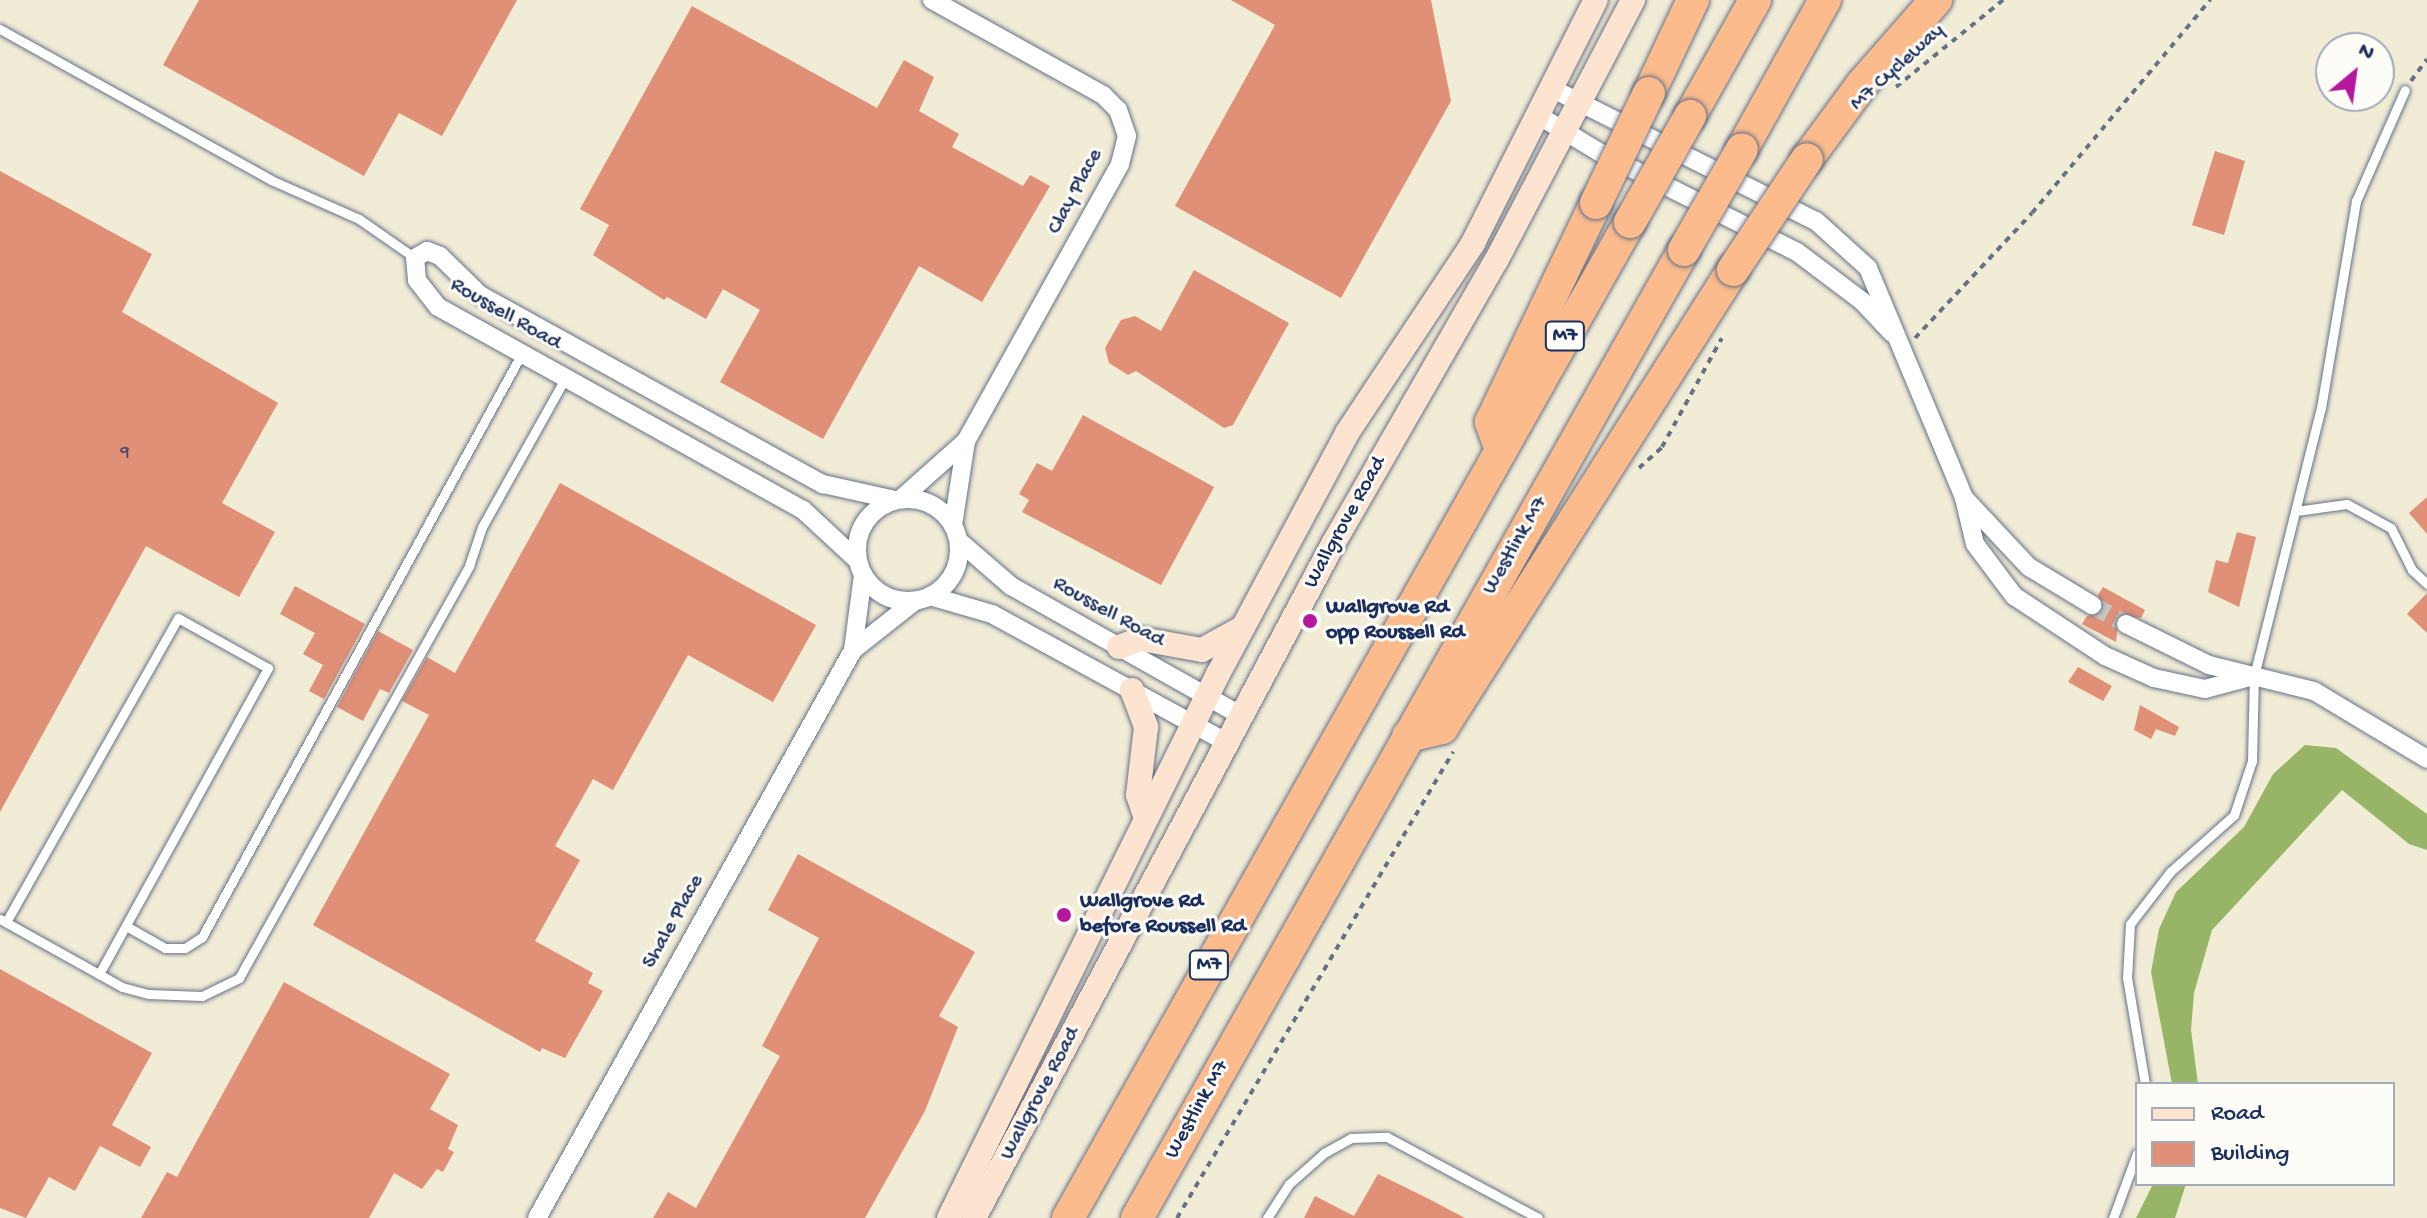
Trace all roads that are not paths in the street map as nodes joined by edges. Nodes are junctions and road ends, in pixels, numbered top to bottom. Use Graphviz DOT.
graph roads {
  1 [pos="932,0"];
  2 [pos="1596,0"];
  3 [pos="1633,0"];
  4 [pos="1693,0"];
  5 [pos="1755,0"];
  6 [pos="1825,0"];
  7 [pos="1936,0"];
  8 [pos="0,29"];
  9 [pos="1553,89"];
  10 [pos="2405,90"];
  11 [pos="1581,105"];
  12 [pos="1541,117"];
  13 [pos="1566,132"];
  14 [pos="415,258"];
  15 [pos="1904,347"];
  16 [pos="522,353"];
  17 [pos="566,377"];
  18 [pos="966,441"];
  19 [pos="1501,450"];
  20 [pos="1964,498"];
  21 [pos="898,499"];
  22 [pos="2296,511"];
  23 [pos="956,533"];
  24 [pos="860,567"];
  25 [pos="2427,584"];
  26 [pos="922,599"];
  27 [pos="2092,605"];
  28 [pos="2126,624"];
  29 [pos="1243,626"];
  30 [pos="1119,647"];
  31 [pos="853,650"];
  32 [pos="2254,676"];
  33 [pos="1132,690"];
  34 [pos="1207,697"];
  35 [pos="1242,716"];
  36 [pos="1192,723"];
  37 [pos="1408,736"];
  38 [pos="1228,743"];
  39 [pos="2427,759"];
  40 [pos="1145,815"];
  41 [pos="3,921"];
  42 [pos="126,926"];
  43 [pos="99,974"];
  44 [pos="2145,1082"];
  45 [pos="2135,1158"];
  46 [pos="537,1218"];
  47 [pos="949,1218"];
  48 [pos="974,1218"];
  49 [pos="1068,1218"];
  50 [pos="1137,1218"];
  51 [pos="1267,1218"];
  52 [pos="1538,1218"];
  53 [pos="2113,1218"];
  1 -- 18 [label="street, Clay Place"];
  2 -- 9 [label="main road, Wallgrove Road"];
  3 -- 11 [label="main road, Wallgrove Road"];
  4 -- 19 [label="highway, bridge"];
  5 -- 19 [label="highway, M7, bridge"];
  6 -- 37 [label="highway, Westlink M7, bridge"];
  7 -- 37 [label="highway, bridge"];
  8 -- 14 [label="lane"];
  9 -- 11 [label="street"];
  9 -- 12 [label="main road, Wallgrove Road"];
  10 -- 22 [label="lane"];
  11 -- 13 [label="main road, Wallgrove Road"];
  11 -- 15 [label="street"];
  12 -- 13 [label="street"];
  12 -- 29 [label="main road, Wallgrove Road"];
  13 -- 15 [label="street"];
  13 -- 35 [label="main road, Wallgrove Road"];
  14 -- 16 [label="street, Roussell Road"];
  14 -- 21 [label="street, Roussell Road"];
  15 -- 20 [label="street"];
  16 -- 17 [label="street, Roussell Road"];
  16 -- 42 [label="lane"];
  17 -- 24 [label="street, Roussell Road"];
  17 -- 43 [label="lane"];
  18 -- 21 [label="street, Clay Place"];
  18 -- 23 [label="street, Clay Place"];
  19 -- 49 [label="highway, M7"];
  20 -- 27 [label="street"];
  20 -- 32 [label="street"];
  21 -- 23 [label="street"];
  21 -- 24 [label="street"];
  22 -- 25 [label="lane"];
  22 -- 32 [label="lane"];
  23 -- 26 [label="street"];
  23 -- 30 [label="street, Roussell Road"];
  24 -- 26 [label="street"];
  24 -- 31 [label="street, Shale Place"];
  26 -- 31 [label="street, Shale Place"];
  26 -- 33 [label="street"];
  28 -- 32 [label="street"];
  29 -- 30 [label="main road"];
  29 -- 34 [label="main road, Wallgrove Road"];
  30 -- 34 [label="street, Roussell Road"];
  31 -- 46 [label="street, Shale Place"];
  32 -- 39 [label="street"];
  32 -- 44 [label="lane"];
  33 -- 36 [label="street"];
  33 -- 40 [label="main road"];
  34 -- 35 [label="street, Roussell Road"];
  34 -- 36 [label="main road, Wallgrove Road"];
  35 -- 38 [label="main road, Wallgrove Road"];
  36 -- 38 [label="street"];
  36 -- 40 [label="main road, Wallgrove Road"];
  37 -- 50 [label="highway, Westlink M7"];
  38 -- 48 [label="main road, Wallgrove Road"];
  40 -- 47 [label="main road, Wallgrove Road"];
  41 -- 42 [label="lane"];
  41 -- 43 [label="lane"];
  42 -- 43 [label="lane"];
  45 -- 53 [label="lane"];
  51 -- 52 [label="lane"];
}
